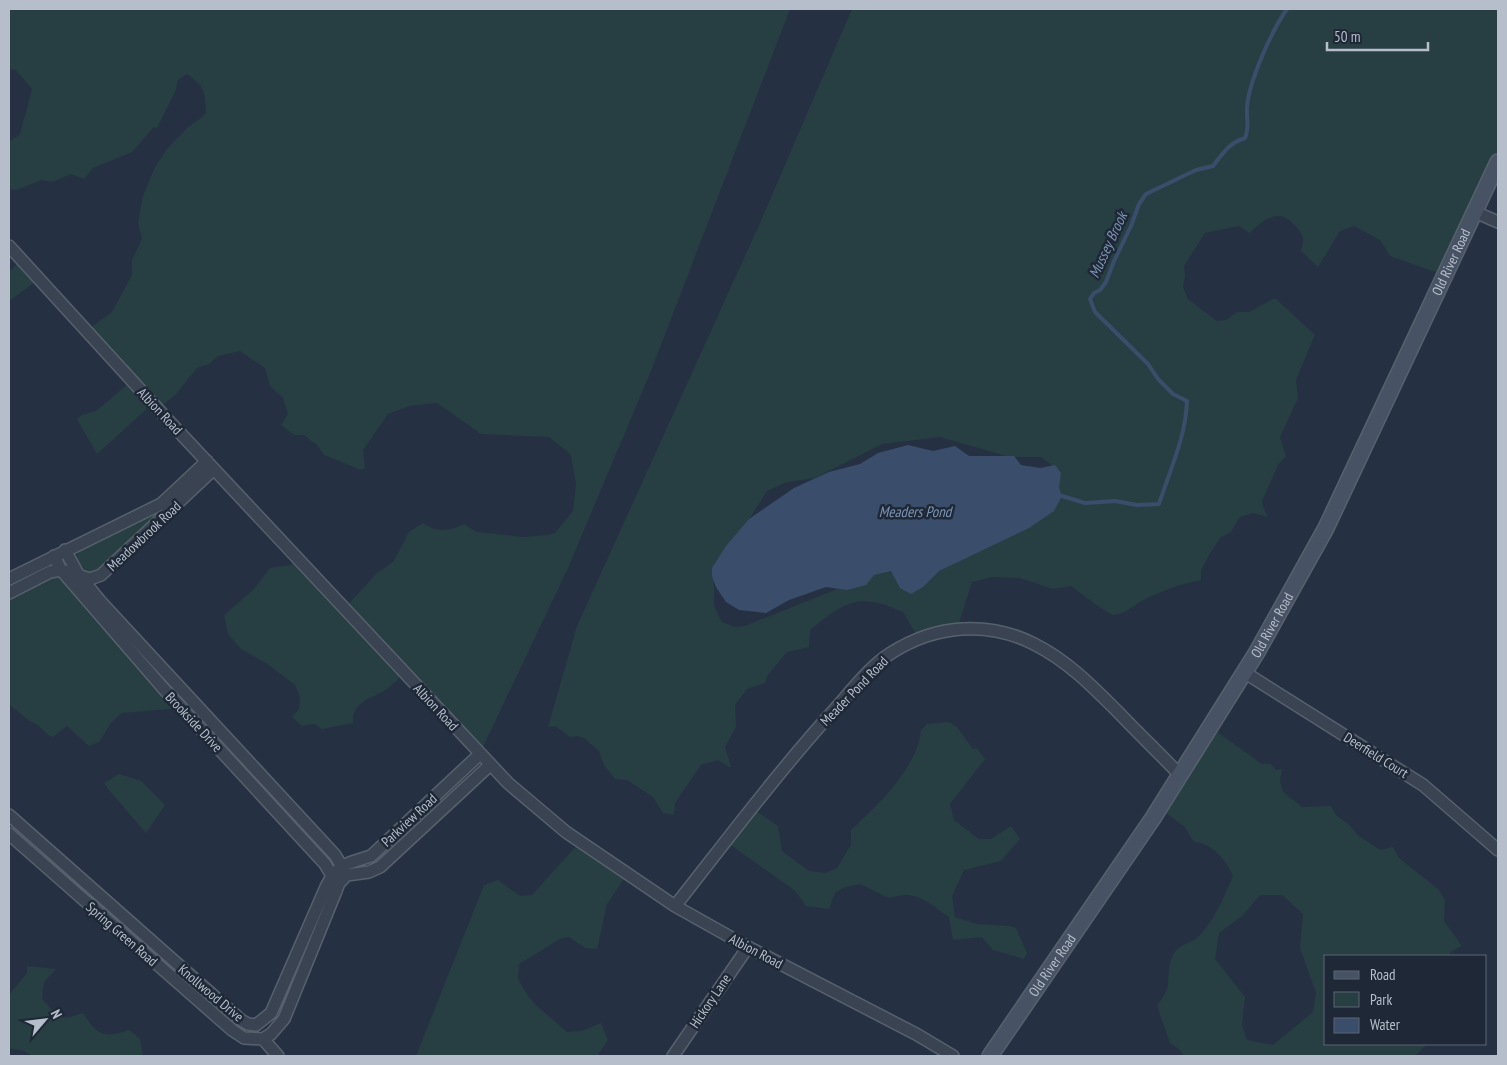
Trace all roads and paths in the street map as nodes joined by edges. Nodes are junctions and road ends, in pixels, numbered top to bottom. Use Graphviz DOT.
graph roads {
  1 [pos="1498,162"];
  2 [pos="1475,212"];
  3 [pos="1498,222"];
  4 [pos="9,246"];
  5 [pos="211,465"];
  6 [pos="65,550"];
  7 [pos="54,556"];
  8 [pos="61,570"];
  9 [pos="78,574"];
  10 [pos="9,578"];
  11 [pos="9,593"];
  12 [pos="1244,672"];
  13 [pos="480,754"];
  14 [pos="490,765"];
  15 [pos="1180,775"];
  16 [pos="9,815"];
  17 [pos="9,834"];
  18 [pos="1498,834"];
  19 [pos="1494,846"];
  20 [pos="340,875"];
  21 [pos="87,884"];
  22 [pos="78,895"];
  23 [pos="675,906"];
  24 [pos="748,947"];
  25 [pos="263,1039"];
  26 [pos="278,1056"];
  27 [pos="673,1056"];
  28 [pos="953,1056"];
  29 [pos="990,1056"];
  1 -- 2 [label="main road, Old River Road"];
  2 -- 3 [label="street"];
  2 -- 12 [label="main road, Old River Road"];
  4 -- 5 [label="street, Albion Road"];
  5 -- 6 [label="street, Meadowbrook Road"];
  5 -- 9 [label="street, Meadowbrook Road"];
  5 -- 13 [label="street, Albion Road"];
  6 -- 7 [label="street, Meadowbrook Road"];
  6 -- 9 [label="street, Brookside Drive"];
  7 -- 8 [label="street, Brookside Drive"];
  7 -- 10 [label="street, Meadowbrook Road"];
  8 -- 9 [label="street, Meadowbrook Road"];
  8 -- 11 [label="street"];
  8 -- 20 [label="street, Brookside Drive"];
  9 -- 20 [label="street, Brookside Drive"];
  12 -- 15 [label="main road, Old River Road"];
  12 -- 19 [label="street, Deerfield Court"];
  13 -- 14 [label="street, Albion Road"];
  13 -- 20 [label="street, Parkview Road"];
  14 -- 20 [label="street, Parkview Road"];
  14 -- 23 [label="street, Albion Road"];
  15 -- 23 [label="street, Meader Pond Road"];
  15 -- 29 [label="main road, Old River Road"];
  16 -- 21 [label="street, Spring Green Road"];
  17 -- 22 [label="street, Spring Green Road"];
  18 -- 19 [label="street"];
  20 -- 21 [label="street, Knollwood Drive"];
  20 -- 25 [label="street"];
  21 -- 22 [label="street, Spring Green Road"];
  22 -- 25 [label="street, Spring Green Road"];
  23 -- 24 [label="street, Albion Road"];
  24 -- 27 [label="street, Hickory Lane"];
  24 -- 28 [label="street, Albion Road"];
  25 -- 26 [label="street"];
}
